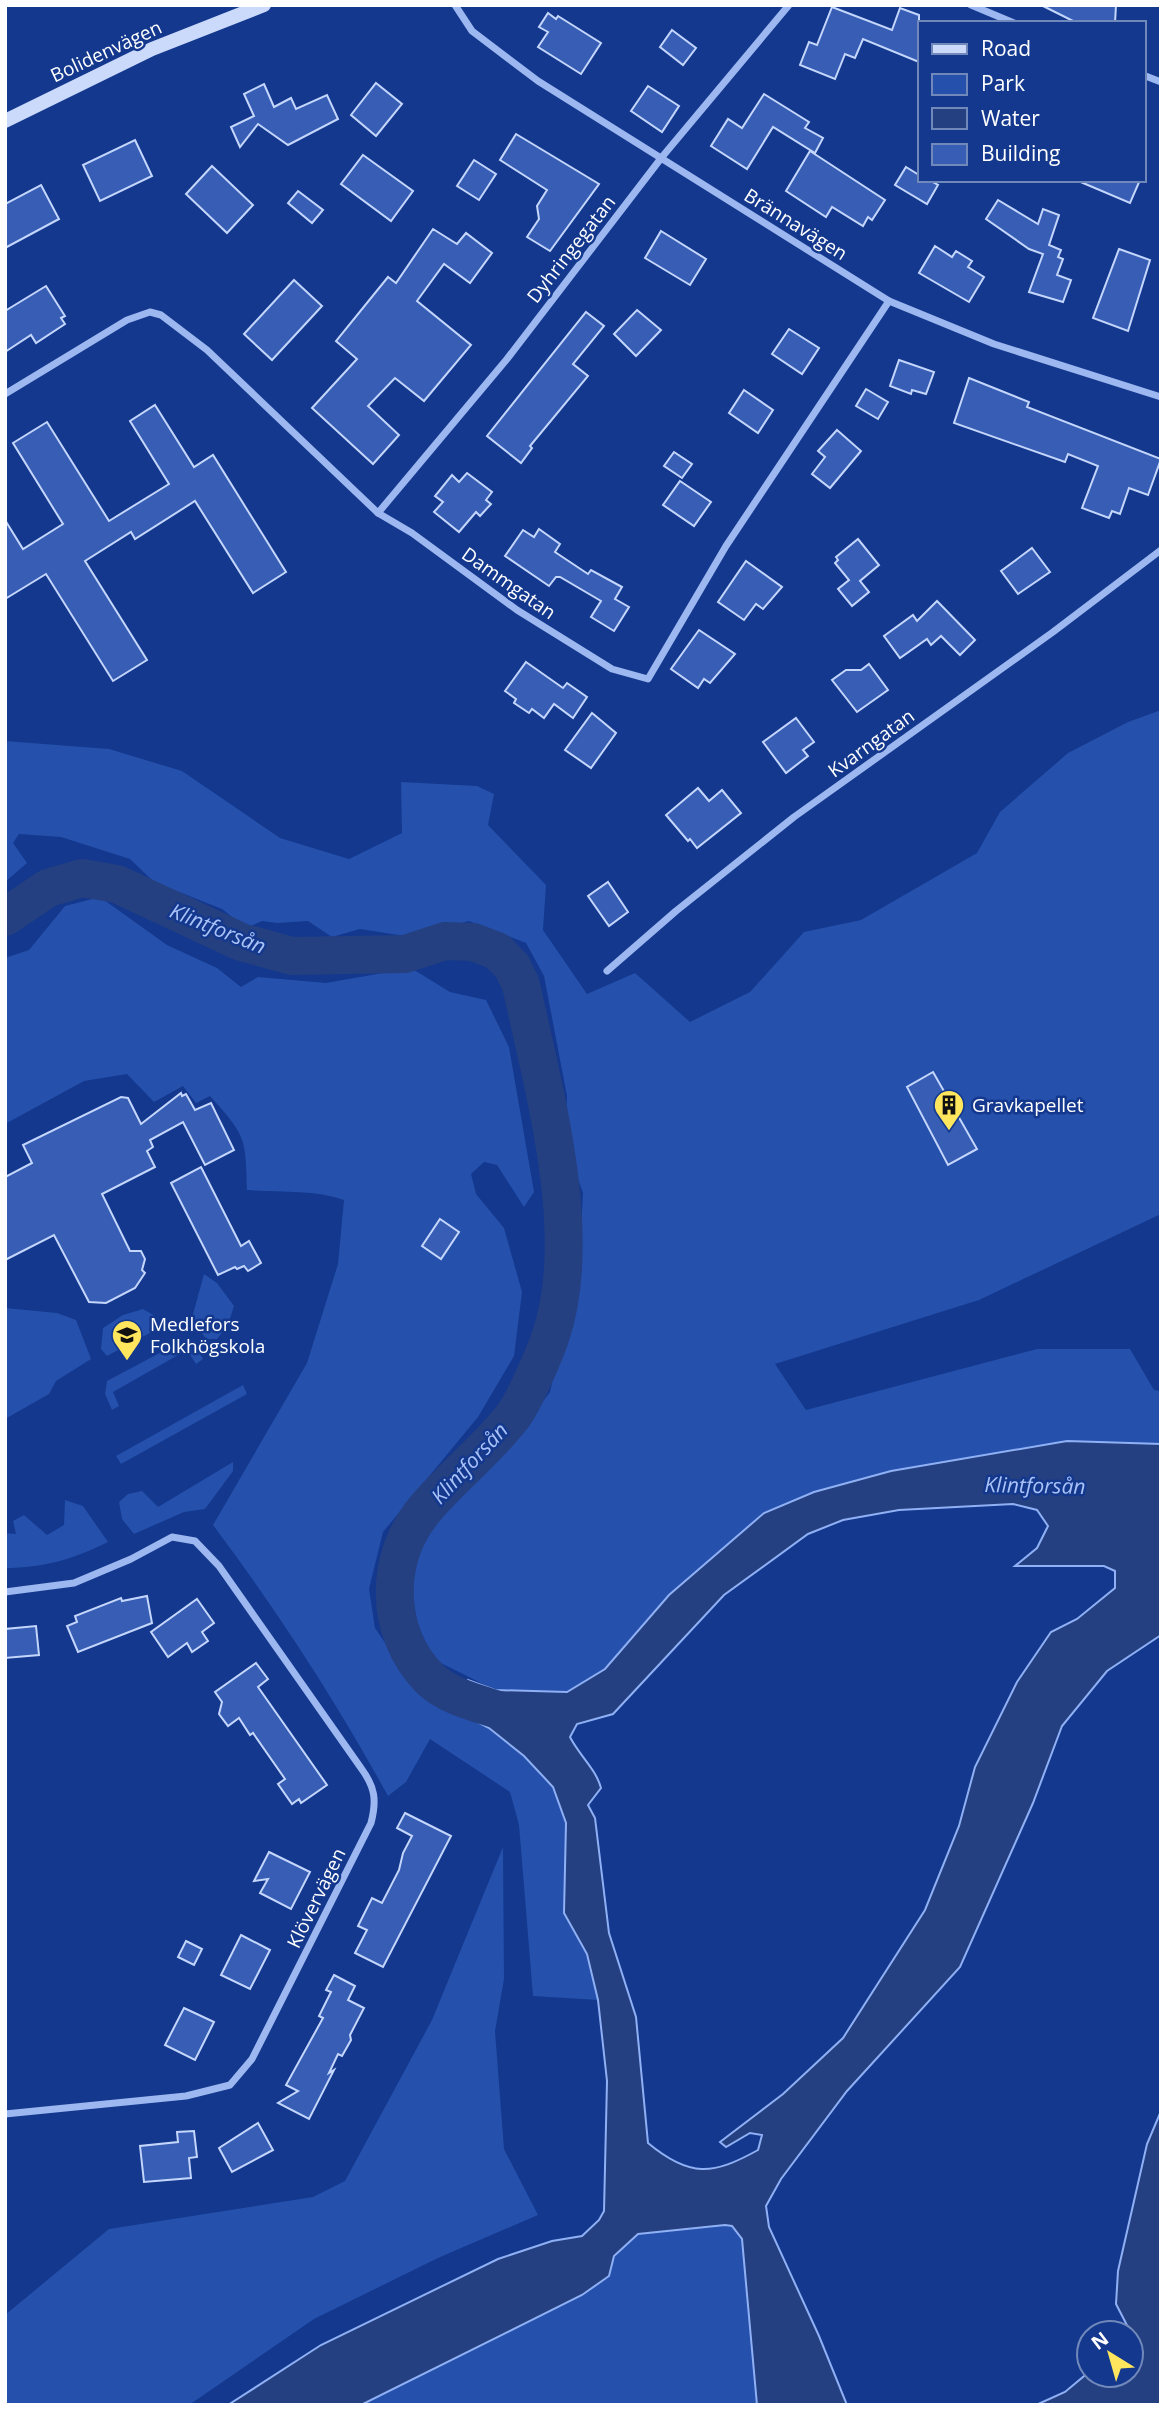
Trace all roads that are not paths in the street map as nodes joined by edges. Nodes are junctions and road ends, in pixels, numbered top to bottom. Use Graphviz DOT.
graph roads {
  1 [pos="264,5"];
  2 [pos="455,5"];
  3 [pos="789,5"];
  4 [pos="971,5"];
  5 [pos="236,10"];
  6 [pos="1009,21"];
  7 [pos="5,121"];
  8 [pos="662,157"];
  9 [pos="889,301"];
  10 [pos="5,394"];
  11 [pos="1161,397"];
  12 [pos="378,513"];
  13 [pos="1161,550"];
  14 [pos="607,971"];
  15 [pos="5,1592"];
  16 [pos="5,2114"];
  1 -- 5 [label="main road, Bolidenvägen"];
  2 -- 8 [label="street, Brännavägen"];
  3 -- 8 [label="street, Dyhringegatan"];
  4 -- 6 [label="street"];
  5 -- 7 [label="main road, Bolidenvägen"];
  8 -- 9 [label="street, Brännavägen"];
  8 -- 12 [label="street, Dyhringegatan"];
  9 -- 11 [label="street, Brännavägen"];
  9 -- 12 [label="street, Dammgatan"];
  10 -- 12 [label="street, Dammgatan"];
  13 -- 14 [label="street, Kvarngatan"];
  15 -- 16 [label="street, Klövervägen"];
}
